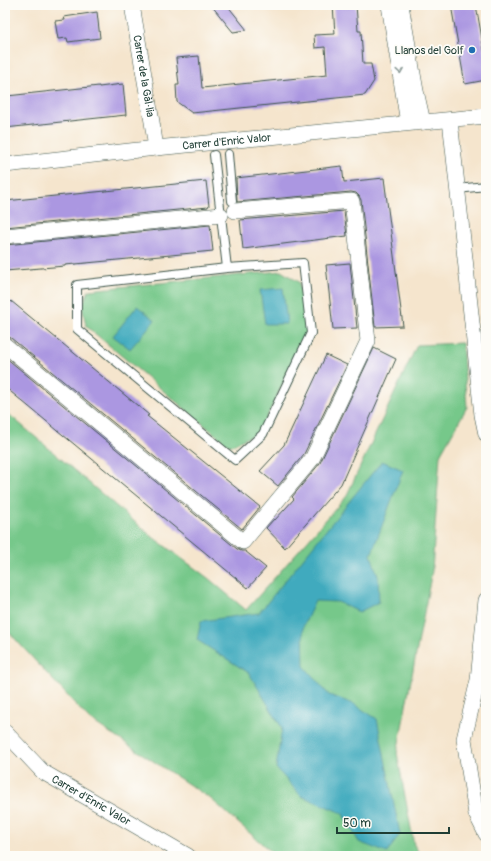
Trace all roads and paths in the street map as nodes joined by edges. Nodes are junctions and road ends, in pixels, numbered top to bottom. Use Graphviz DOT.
graph roads {
  1 [pos="132,5"];
  2 [pos="389,5"];
  3 [pos="402,5"];
  4 [pos="486,116"];
  5 [pos="450,120"];
  6 [pos="415,122"];
  7 [pos="156,148"];
  8 [pos="228,154"];
  9 [pos="214,156"];
  10 [pos="5,165"];
  11 [pos="486,186"];
  12 [pos="457,189"];
  13 [pos="229,209"];
  14 [pos="5,236"];
  15 [pos="227,268"];
  16 [pos="5,345"];
  17 [pos="486,434"];
  18 [pos="486,600"];
  19 [pos="5,732"];
  20 [pos="486,834"];
  21 [pos="188,856"];
  1 -- 7 [label="street, Carrer de la Gàl·lia"];
  2 -- 6 [label="street, one-way"];
  3 -- 6 [label="street"];
  4 -- 5 [label="street, Carrer d'Enric Valor"];
  5 -- 6 [label="street, Carrer d'Enric Valor"];
  5 -- 12 [label="street"];
  6 -- 7 [label="street, Carrer d'Enric Valor"];
  7 -- 10 [label="street, Carrer d'Enric Valor"];
  8 -- 13 [label="lane"];
  9 -- 13 [label="lane"];
  11 -- 12 [label="lane"];
  12 -- 17 [label="street"];
  13 -- 14 [label="street"];
  13 -- 15 [label="lane"];
  13 -- 16 [label="street"];
  15 -- 15 [label="lane"];
  18 -- 20 [label="street"];
  19 -- 21 [label="street, Carrer d'Enric Valor"];
}
